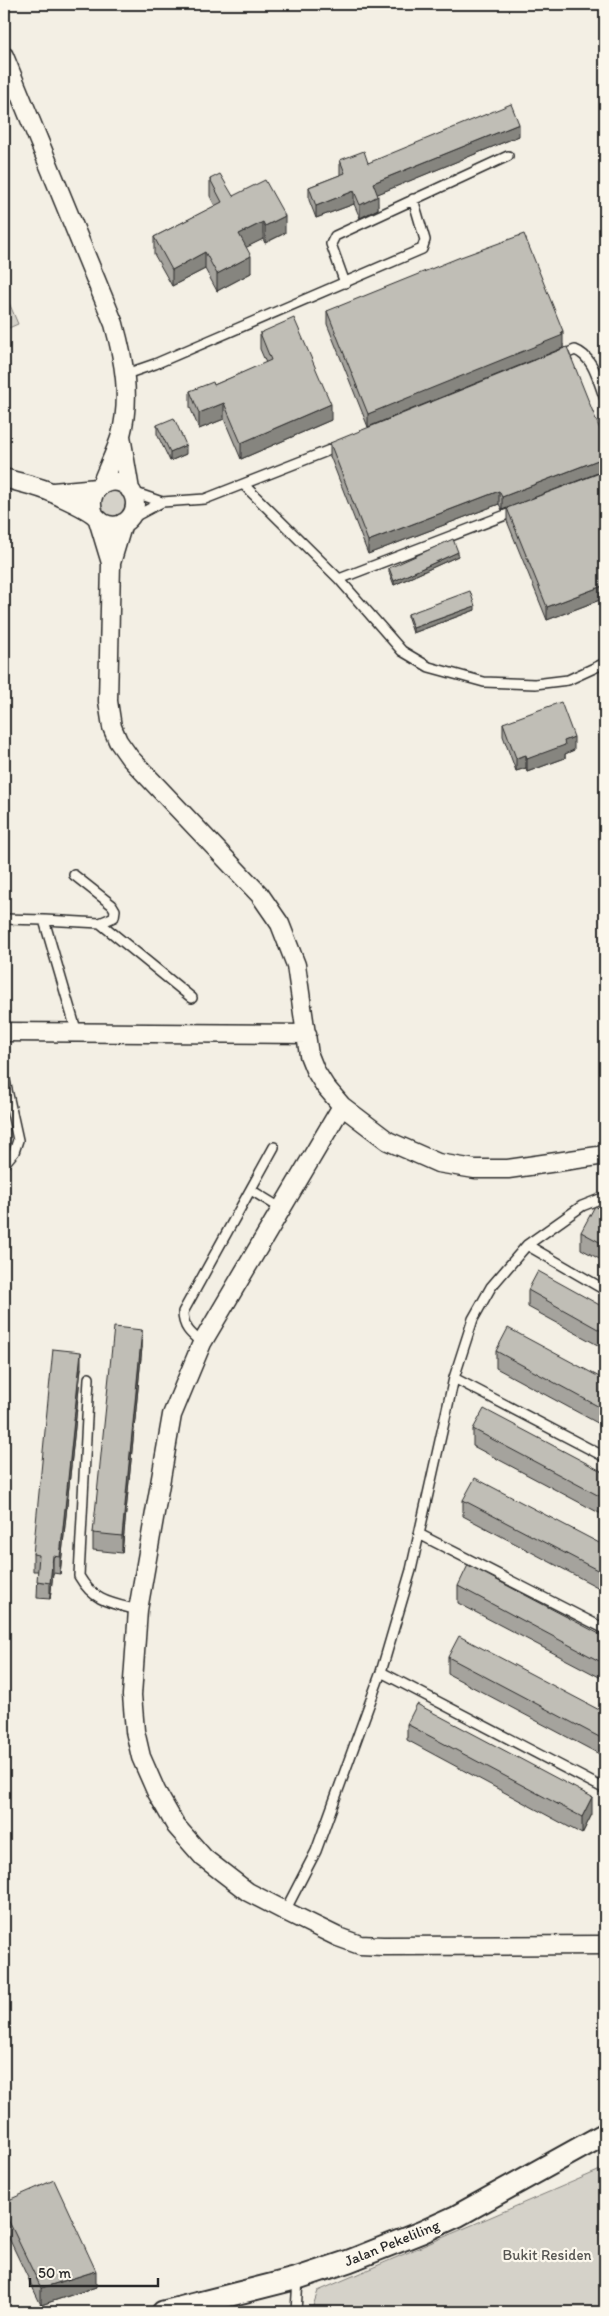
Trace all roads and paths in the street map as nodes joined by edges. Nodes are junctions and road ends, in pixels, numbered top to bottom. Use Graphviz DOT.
graph roads {
  1 [pos="4,56"];
  2 [pos="508,156"];
  3 [pos="413,199"];
  4 [pos="345,283"];
  5 [pos="547,362"];
  6 [pos="126,374"];
  7 [pos="605,399"];
  8 [pos="121,435"];
  9 [pos="345,444"];
  10 [pos="4,478"];
  11 [pos="244,485"];
  12 [pos="99,487"];
  13 [pos="131,491"];
  14 [pos="53,492"];
  15 [pos="162,502"];
  16 [pos="523,508"];
  17 [pos="96,517"];
  18 [pos="126,522"];
  19 [pos="111,563"];
  20 [pos="339,579"];
  21 [pos="605,663"];
  22 [pos="74,875"];
  23 [pos="4,919"];
  24 [pos="44,920"];
  25 [pos="100,923"];
  26 [pos="192,998"];
  27 [pos="4,1032"];
  28 [pos="77,1033"];
  29 [pos="307,1034"];
  30 [pos="4,1076"];
  31 [pos="342,1106"];
  32 [pos="274,1147"];
  33 [pos="605,1155"];
  34 [pos="4,1164"];
  35 [pos="250,1190"];
  36 [pos="605,1197"];
  37 [pos="282,1209"];
  38 [pos="527,1245"];
  39 [pos="605,1290"];
  40 [pos="202,1344"];
  41 [pos="89,1378"];
  42 [pos="454,1378"];
  43 [pos="605,1457"];
  44 [pos="419,1534"];
  45 [pos="138,1610"];
  46 [pos="605,1628"];
  47 [pos="381,1672"];
  48 [pos="605,1790"];
  49 [pos="285,1911"];
  50 [pos="605,1945"];
  51 [pos="605,2134"];
  52 [pos="298,2278"];
  53 [pos="163,2312"];
  54 [pos="296,2312"];
  1 -- 6 [label="street"];
  2 -- 3 [label="lane"];
  3 -- 4 [label="lane"];
  3 -- 4 [label="lane"];
  4 -- 6 [label="lane"];
  5 -- 7 [label="lane"];
  6 -- 8 [label="street"];
  8 -- 12 [label="street"];
  8 -- 13 [label="street"];
  9 -- 11 [label="lane"];
  10 -- 14 [label="street"];
  11 -- 15 [label="lane"];
  11 -- 20 [label="lane"];
  12 -- 13 [label="street"];
  12 -- 14 [label="street"];
  12 -- 17 [label="street"];
  13 -- 15 [label="lane"];
  13 -- 18 [label="street"];
  14 -- 17 [label="street"];
  15 -- 18 [label="lane"];
  16 -- 20 [label="lane"];
  17 -- 18 [label="street"];
  17 -- 19 [label="street"];
  18 -- 19 [label="street"];
  19 -- 29 [label="street"];
  20 -- 21 [label="lane"];
  22 -- 25 [label="lane"];
  23 -- 24 [label="lane"];
  24 -- 25 [label="lane"];
  24 -- 28 [label="lane"];
  25 -- 26 [label="lane"];
  27 -- 28 [label="street"];
  28 -- 29 [label="street"];
  29 -- 31 [label="street"];
  30 -- 34 [label="lane"];
  31 -- 33 [label="street"];
  31 -- 37 [label="street"];
  32 -- 35 [label="lane"];
  35 -- 37 [label="lane"];
  35 -- 40 [label="lane"];
  36 -- 38 [label="lane"];
  37 -- 40 [label="street"];
  38 -- 39 [label="lane"];
  38 -- 42 [label="lane"];
  40 -- 45 [label="street"];
  41 -- 45 [label="lane"];
  42 -- 43 [label="lane"];
  42 -- 44 [label="lane"];
  44 -- 46 [label="lane"];
  44 -- 47 [label="lane"];
  45 -- 49 [label="street"];
  47 -- 48 [label="lane"];
  47 -- 49 [label="lane"];
  49 -- 50 [label="street"];
  51 -- 52 [label="street, Jalan Pekeliling"];
  52 -- 53 [label="street, Jalan Pekeliling"];
  52 -- 54 [label="lane"];
}
